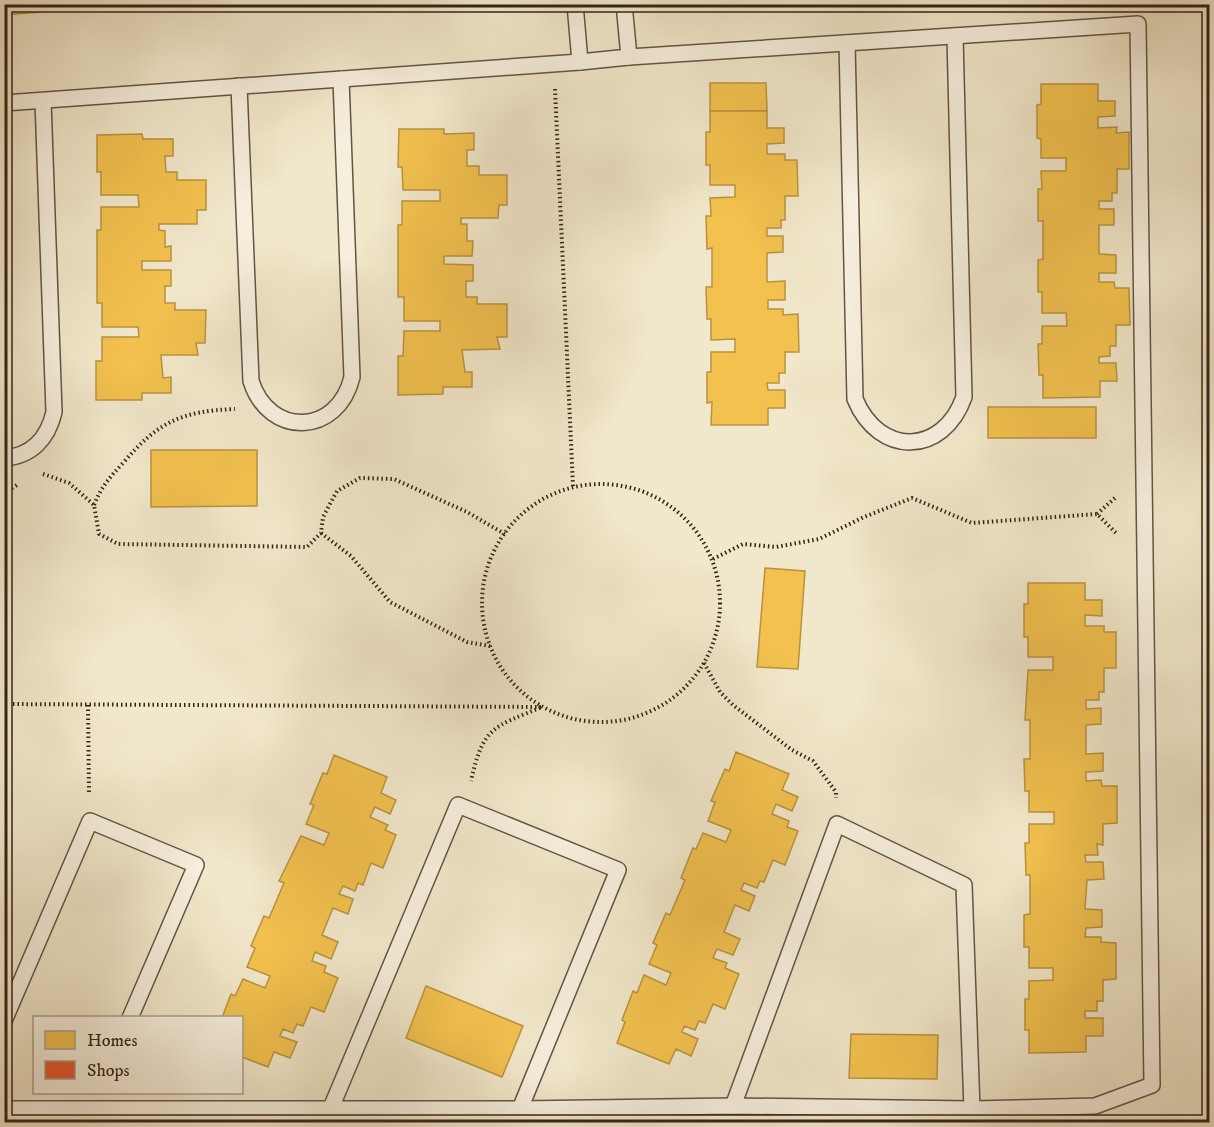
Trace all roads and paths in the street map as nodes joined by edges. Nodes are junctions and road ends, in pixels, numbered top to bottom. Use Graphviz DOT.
graph roads {
  1 [pos="574,4"];
  2 [pos="624,4"];
  3 [pos="955,36"];
  4 [pos="847,43"];
  5 [pos="629,57"];
  6 [pos="580,62"];
  7 [pos="554,64"];
  8 [pos="341,79"];
  9 [pos="239,87"];
  10 [pos="43,101"];
  11 [pos="4,103"];
  12 [pos="265,408"];
  13 [pos="4,458"];
  14 [pos="34,477"];
  15 [pos="19,484"];
  16 [pos="573,487"];
  17 [pos="4,493"];
  18 [pos="94,505"];
  19 [pos="321,533"];
  20 [pos="505,534"];
  21 [pos="713,559"];
  22 [pos="1145,561"];
  23 [pos="490,646"];
  24 [pos="704,663"];
  25 [pos="4,704"];
  26 [pos="88,705"];
  27 [pos="542,707"];
  28 [pos="458,805"];
  29 [pos="90,821"];
  30 [pos="837,824"];
  31 [pos="130,1016"];
  32 [pos="4,1021"];
  33 [pos="97,1094"];
  34 [pos="733,1106"];
  35 [pos="4,1108"];
  36 [pos="91,1108"];
  37 [pos="331,1108"];
  38 [pos="520,1109"];
  39 [pos="972,1109"];
  1 -- 6 [label="lane"];
  2 -- 5 [label="lane"];
  3 -- 4 [label="lane"];
  3 -- 4 [label="lane"];
  3 -- 22 [label="lane"];
  4 -- 5 [label="lane"];
  5 -- 6 [label="lane"];
  6 -- 7 [label="lane"];
  7 -- 8 [label="lane"];
  7 -- 16 [label="path"];
  8 -- 9 [label="lane"];
  8 -- 12 [label="lane"];
  9 -- 10 [label="lane"];
  9 -- 12 [label="lane"];
  10 -- 11 [label="lane"];
  10 -- 13 [label="lane"];
  12 -- 18 [label="path"];
  14 -- 18 [label="path"];
  15 -- 17 [label="path"];
  16 -- 20 [label="path"];
  16 -- 21 [label="path"];
  18 -- 19 [label="path"];
  19 -- 20 [label="path"];
  19 -- 23 [label="path"];
  20 -- 23 [label="path"];
  21 -- 22 [label="path"];
  21 -- 24 [label="path"];
  22 -- 39 [label="lane"];
  23 -- 27 [label="path"];
  24 -- 27 [label="path"];
  24 -- 30 [label="path"];
  25 -- 26 [label="path"];
  26 -- 27 [label="path"];
  26 -- 29 [label="path"];
  27 -- 28 [label="path"];
  28 -- 37 [label="lane"];
  28 -- 38 [label="lane"];
  29 -- 31 [label="lane"];
  29 -- 32 [label="lane"];
  30 -- 34 [label="lane"];
  30 -- 39 [label="lane"];
  33 -- 36 [label="lane"];
  34 -- 38 [label="lane"];
  34 -- 39 [label="lane"];
  35 -- 36 [label="lane"];
  36 -- 37 [label="lane"];
  37 -- 38 [label="lane"];
}
